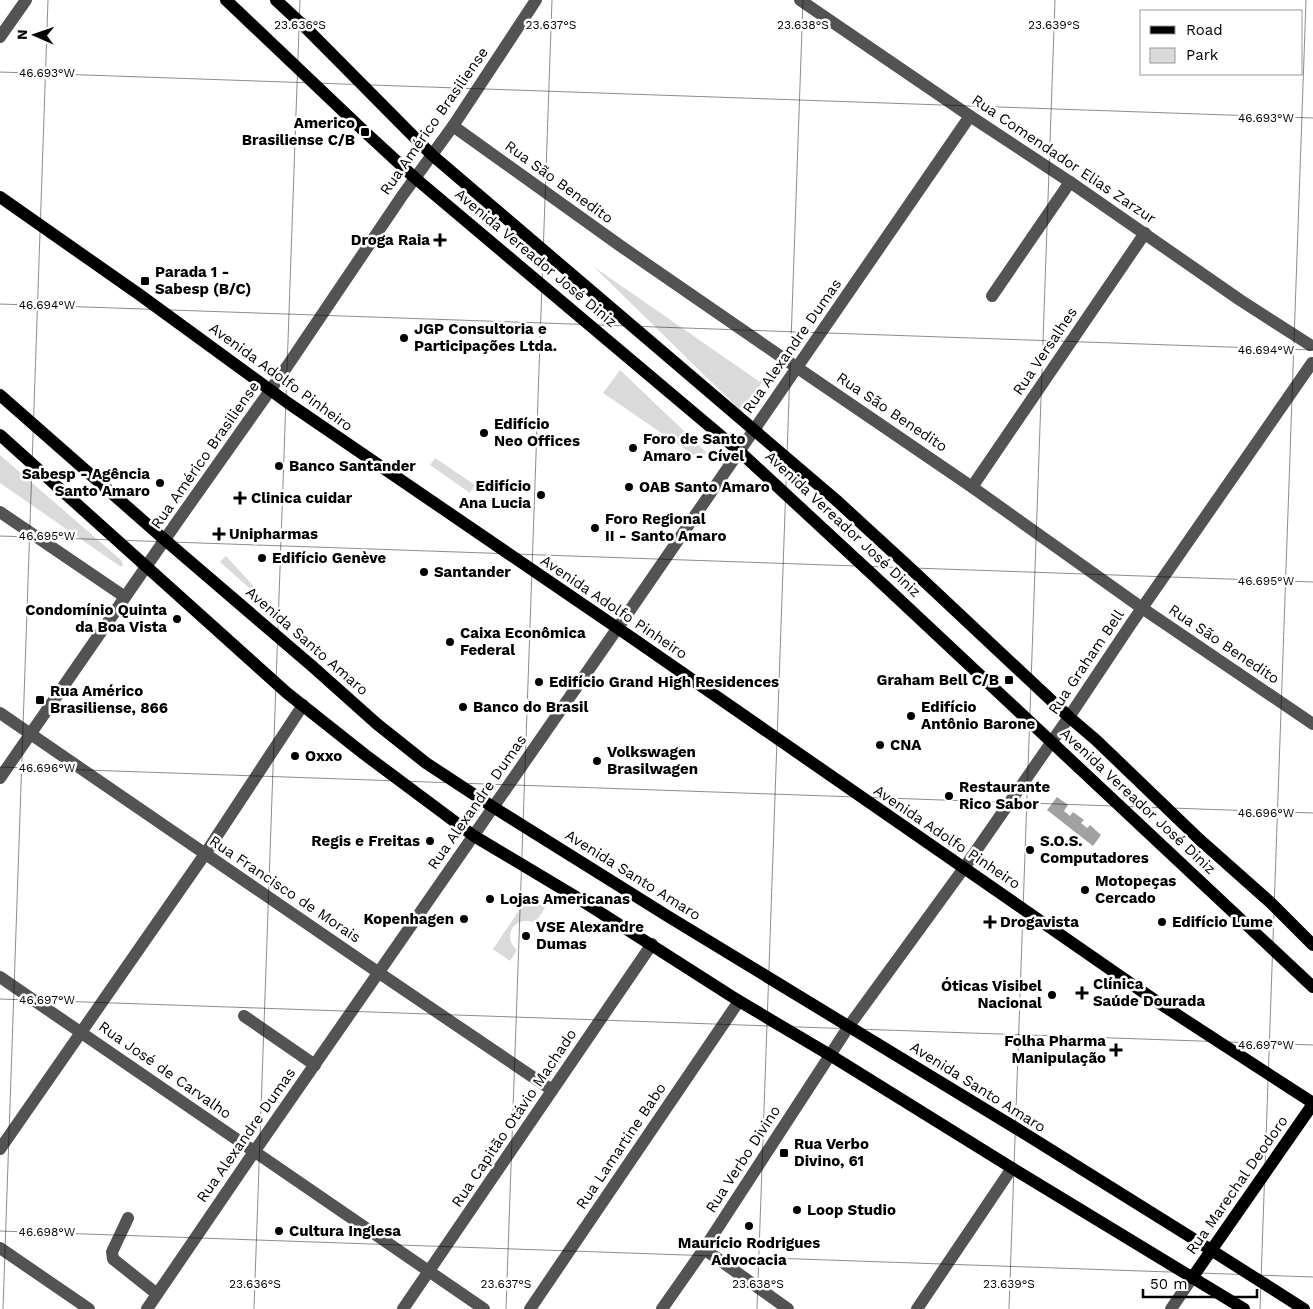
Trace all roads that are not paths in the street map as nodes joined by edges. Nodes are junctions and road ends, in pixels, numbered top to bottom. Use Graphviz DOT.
graph roads {
  1 [pos="26,0"];
  2 [pos="226,0"];
  3 [pos="276,0"];
  4 [pos="536,0"];
  5 [pos="800,0"];
  6 [pos="0,38"];
  7 [pos="970,116"];
  8 [pos="453,126"];
  9 [pos="432,155"];
  10 [pos="415,178"];
  11 [pos="1070,182"];
  12 [pos="0,197"];
  13 [pos="1145,233"];
  14 [pos="992,296"];
  15 [pos="1311,343"];
  16 [pos="1313,363"];
  17 [pos="797,368"];
  18 [pos="270,391"];
  19 [pos="2,402"];
  20 [pos="754,431"];
  21 [pos="0,435"];
  22 [pos="740,451"];
  23 [pos="972,487"];
  24 [pos="0,512"];
  25 [pos="165,540"];
  26 [pos="146,567"];
  27 [pos="125,597"];
  28 [pos="1142,608"];
  29 [pos="617,628"];
  30 [pos="303,704"];
  31 [pos="0,713"];
  32 [pos="1069,717"];
  33 [pos="1313,724"];
  34 [pos="30,734"];
  35 [pos="1051,742"];
  36 [pos="0,778"];
  37 [pos="493,807"];
  38 [pos="474,836"];
  39 [pos="204,854"];
  40 [pos="964,868"];
  41 [pos="652,944"];
  42 [pos="1313,945"];
  43 [pos="379,973"];
  44 [pos="0,976"];
  45 [pos="1313,987"];
  46 [pos="739,1001"];
  47 [pos="244,1016"];
  48 [pos="849,1026"];
  49 [pos="81,1032"];
  50 [pos="830,1054"];
  51 [pos="315,1065"];
  52 [pos="552,1090"];
  53 [pos="1313,1104"];
  54 [pos="0,1149"];
  55 [pos="254,1152"];
  56 [pos="1012,1168"];
  57 [pos="128,1218"];
  58 [pos="0,1248"];
  59 [pos="704,1249"];
  60 [pos="1211,1251"];
  61 [pos="429,1270"];
  62 [pos="1192,1278"];
  63 [pos="158,1294"];
  64 [pos="89,1309"];
  65 [pos="147,1309"];
  66 [pos="403,1309"];
  67 [pos="484,1309"];
  68 [pos="530,1309"];
  69 [pos="662,1309"];
  70 [pos="788,1309"];
  71 [pos="917,1309"];
  72 [pos="1171,1309"];
  73 [pos="1244,1309"];
  74 [pos="1304,1309"];
  1 -- 6 [label="street"];
  2 -- 10 [label="main road, Avenida Vereador José Diniz"];
  3 -- 9 [label="main road, Avenida Vereador José Diniz"];
  4 -- 8 [label="street, Rua Américo Brasiliense"];
  5 -- 7 [label="street, Rua Comendador Elias Zarzur"];
  7 -- 11 [label="street, Rua Comendador Elias Zarzur"];
  7 -- 17 [label="street, Rua Alexandre Dumas"];
  8 -- 9 [label="street, Rua Américo Brasiliense"];
  8 -- 17 [label="street, Rua São Benedito"];
  9 -- 10 [label="street, Rua Américo Brasiliense"];
  9 -- 20 [label="main road, Avenida Vereador José Diniz"];
  10 -- 18 [label="street, Rua Américo Brasiliense"];
  10 -- 22 [label="main road, Avenida Vereador José Diniz"];
  11 -- 13 [label="street, Rua Comendador Elias Zarzur"];
  11 -- 14 [label="street"];
  12 -- 18 [label="main road, Avenida Adolfo Pinheiro"];
  13 -- 15 [label="street, Rua Comendador Elias Zarzur"];
  13 -- 23 [label="street, Rua Versalhes"];
  15 -- 16 [label="street"];
  16 -- 28 [label="street, Rua Graham Bell"];
  17 -- 20 [label="street, Rua Alexandre Dumas"];
  17 -- 23 [label="street, Rua São Benedito"];
  18 -- 25 [label="street, Rua Américo Brasiliense"];
  18 -- 29 [label="main road, Avenida Adolfo Pinheiro"];
  19 -- 25 [label="main road, Avenida Santo Amaro"];
  20 -- 22 [label="street, Rua Alexandre Dumas"];
  20 -- 32 [label="main road, Avenida Vereador José Diniz"];
  21 -- 26 [label="main road"];
  22 -- 29 [label="street, Rua Alexandre Dumas"];
  22 -- 35 [label="main road, Avenida Vereador José Diniz"];
  23 -- 28 [label="street, Rua São Benedito"];
  24 -- 27 [label="street"];
  25 -- 26 [label="street, Rua Américo Brasiliense"];
  25 -- 37 [label="main road, Avenida Santo Amaro"];
  26 -- 27 [label="street, Rua Américo Brasiliense"];
  26 -- 30 [label="main road"];
  27 -- 34 [label="street, Rua Américo Brasiliense"];
  28 -- 32 [label="street, Rua Graham Bell"];
  28 -- 33 [label="street, Rua São Benedito"];
  29 -- 37 [label="street, Rua Alexandre Dumas"];
  29 -- 40 [label="main road, Avenida Adolfo Pinheiro"];
  30 -- 38 [label="main road"];
  30 -- 39 [label="street"];
  31 -- 34 [label="street, Rua Francisco de Morais"];
  32 -- 35 [label="street, Rua Graham Bell"];
  32 -- 42 [label="main road, Avenida Vereador José Diniz"];
  34 -- 36 [label="street, Rua Américo Brasiliense"];
  34 -- 39 [label="street, Rua Francisco de Morais"];
  35 -- 40 [label="street, Rua Graham Bell"];
  35 -- 45 [label="main road, Avenida Vereador José Diniz"];
  37 -- 38 [label="street, Rua Alexandre Dumas"];
  37 -- 48 [label="main road, Avenida Santo Amaro"];
  38 -- 41 [label="main road"];
  38 -- 43 [label="street, Rua Alexandre Dumas"];
  39 -- 43 [label="street, Rua Francisco de Morais"];
  39 -- 49 [label="street"];
  40 -- 48 [label="street, Rua Graham Bell"];
  40 -- 53 [label="main road, Avenida Adolfo Pinheiro"];
  41 -- 46 [label="main road"];
  41 -- 52 [label="street, Rua Capitão Otávio Machado"];
  43 -- 51 [label="street, Rua Alexandre Dumas"];
  43 -- 52 [label="street, Rua Francisco de Morais"];
  44 -- 49 [label="street, Rua José de Carvalho"];
  46 -- 50 [label="main road"];
  46 -- 68 [label="street, Rua Lamartine Babo"];
  47 -- 51 [label="street"];
  48 -- 50 [label="street, Rua Verbo Divino"];
  48 -- 60 [label="main road, Avenida Santo Amaro"];
  49 -- 54 [label="street"];
  49 -- 55 [label="street, Rua José de Carvalho"];
  50 -- 56 [label="main road"];
  50 -- 59 [label="street, Rua Verbo Divino"];
  51 -- 55 [label="street, Rua Alexandre Dumas"];
  52 -- 61 [label="street, Rua Capitão Otávio Machado"];
  53 -- 60 [label="main road, Rua Marechal Deodoro"];
  55 -- 61 [label="street, Rua José de Carvalho"];
  55 -- 63 [label="street, Rua Alexandre Dumas"];
  56 -- 62 [label="main road"];
  56 -- 71 [label="street"];
  57 -- 63 [label="street"];
  58 -- 64 [label="street"];
  59 -- 69 [label="street, Rua Verbo Divino"];
  59 -- 70 [label="street"];
  60 -- 62 [label="main road, Rua Marechal Deodoro"];
  60 -- 74 [label="main road, Avenida Santo Amaro"];
  61 -- 66 [label="street, Rua Capitão Otávio Machado"];
  61 -- 67 [label="street, Rua José de Carvalho"];
  62 -- 72 [label="street, Rua Marechal Deodoro"];
  62 -- 73 [label="main road"];
  63 -- 65 [label="street, Rua Alexandre Dumas"];
}
